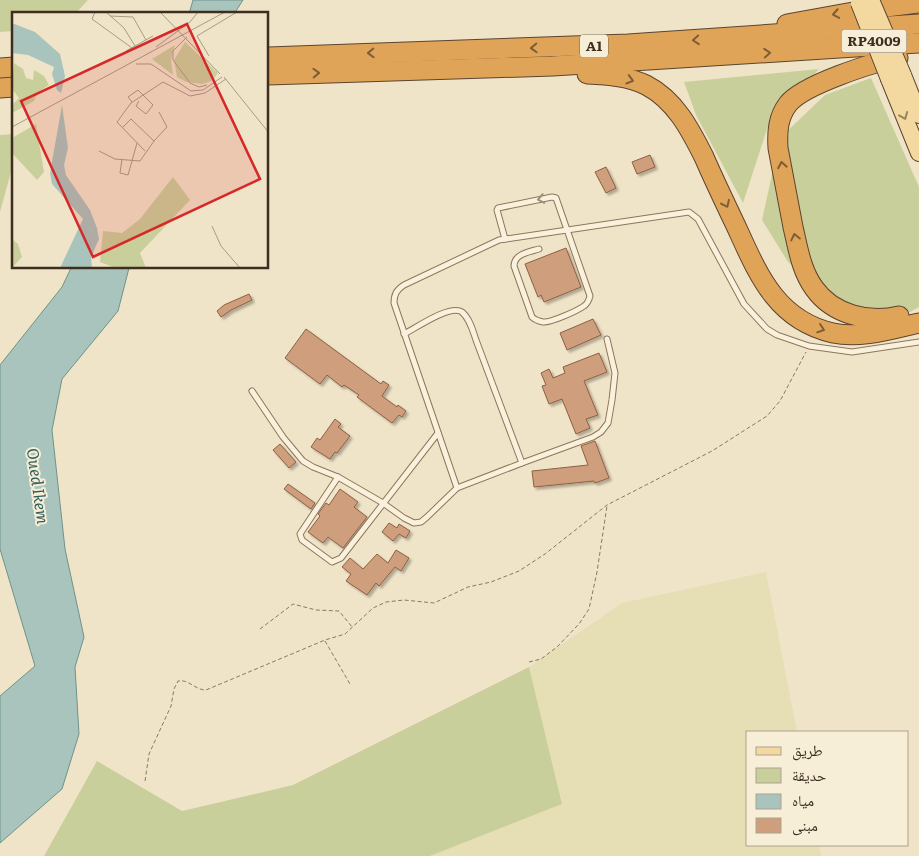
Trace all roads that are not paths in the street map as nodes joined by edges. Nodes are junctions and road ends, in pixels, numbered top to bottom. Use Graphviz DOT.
graph roads {
  1 [pos="865,1"];
  2 [pos="919,3"];
  3 [pos="919,24"];
  4 [pos="729,38"];
  5 [pos="919,43"];
  6 [pos="919,56"];
  7 [pos="269,63"];
  8 [pos="269,63"];
  9 [pos="473,68"];
  10 [pos="896,77"];
  11 [pos="919,116"];
  12 [pos="919,153"];
  13 [pos="566,230"];
  14 [pos="505,239"];
  15 [pos="539,249"];
  16 [pos="919,312"];
  17 [pos="919,323"];
  18 [pos="404,334"];
  19 [pos="607,339"];
  20 [pos="919,342"];
  21 [pos="252,391"];
  22 [pos="438,433"];
  23 [pos="522,462"];
  24 [pos="338,477"];
  25 [pos="457,488"];
  26 [pos="383,503"];
  1 -- 10 [label="main road, RP4009, bridge"];
  2 -- 4 [label="highway, one-way"];
  3 -- 4 [label="highway, A1"];
  4 -- 7 [label="highway, A1, one-way"];
  9 -- 5 [label="highway, A1, one-way"];
  16 -- 6 [label="highway, one-way"];
  8 -- 9 [label="highway, A1, one-way"];
  9 -- 17 [label="highway, one-way"];
  10 -- 11 [label="main road, RP4009"];
  10 -- 12 [label="main road, RP4009, one-way"];
  13 -- 14 [label="lane"];
  13 -- 14 [label="lane, one-way"];
  13 -- 15 [label="lane"];
  13 -- 20 [label="lane"];
  14 -- 18 [label="lane"];
  18 -- 22 [label="lane"];
  18 -- 23 [label="lane"];
  19 -- 23 [label="lane"];
  21 -- 24 [label="lane"];
  22 -- 25 [label="lane"];
  22 -- 26 [label="lane"];
  23 -- 25 [label="lane"];
  24 -- 26 [label="lane"];
  24 -- 26 [label="lane"];
  25 -- 26 [label="lane"];
}
